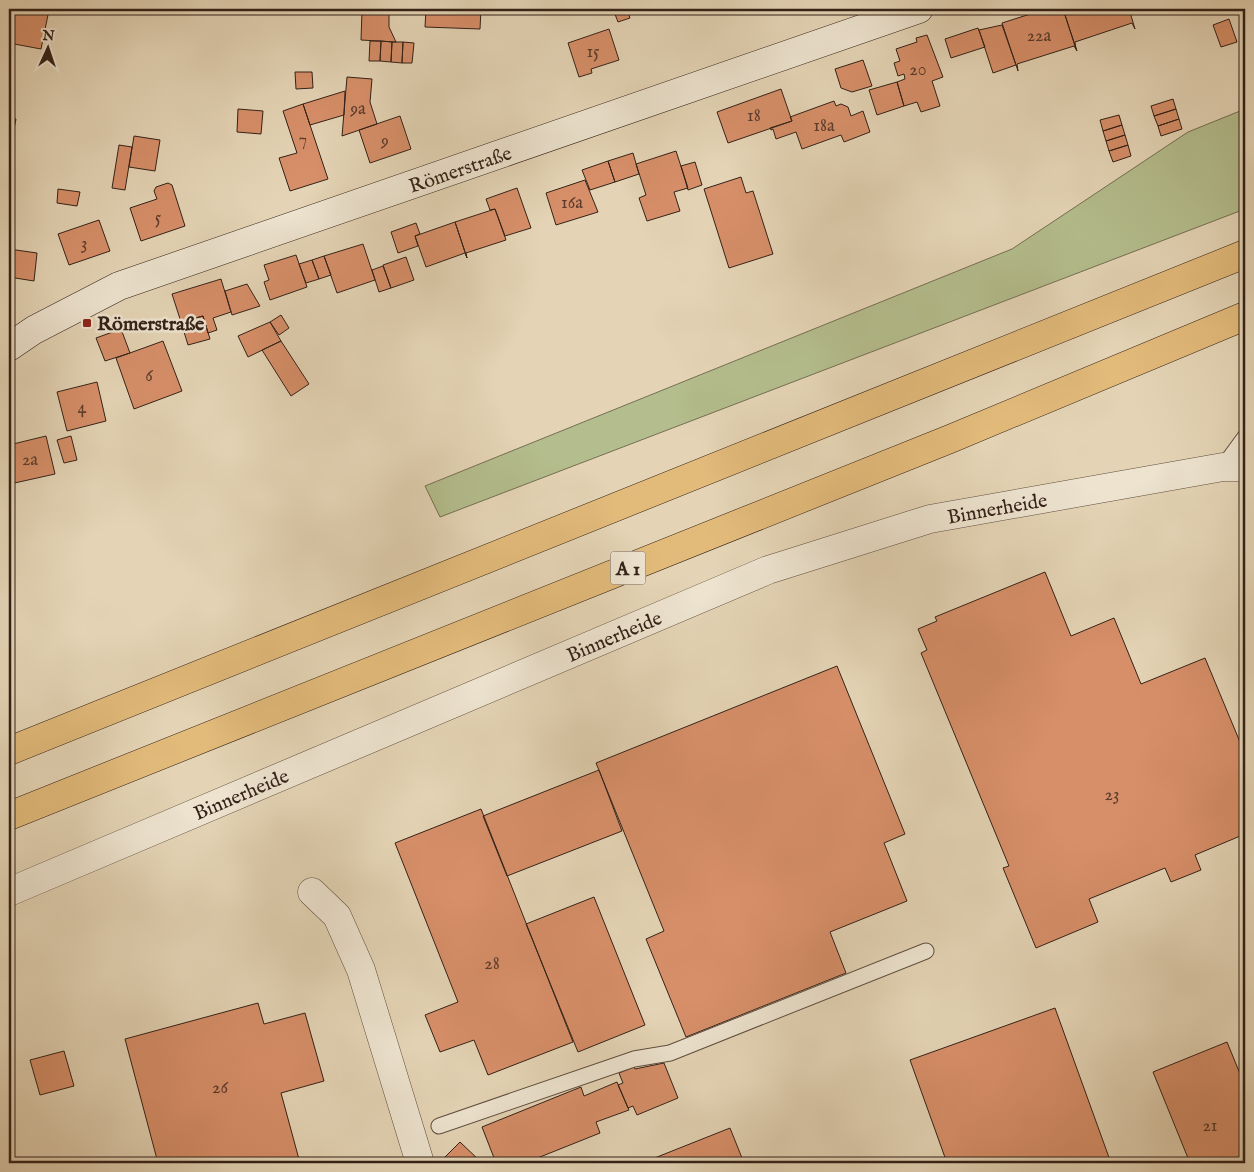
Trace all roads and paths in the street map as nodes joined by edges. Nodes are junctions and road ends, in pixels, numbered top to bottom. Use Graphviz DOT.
graph roads {
  1 [pos="919,9"];
  2 [pos="1245,254"];
  3 [pos="1245,316"];
  4 [pos="9,347"];
  5 [pos="1245,437"];
  6 [pos="1234,467"];
  7 [pos="9,751"];
  8 [pos="9,816"];
  9 [pos="9,892"];
  10 [pos="312,892"];
  11 [pos="926,951"];
  12 [pos="439,1126"];
  13 [pos="420,1163"];
  1 -- 4 [label="street, Römerstraße"];
  2 -- 7 [label="highway"];
  3 -- 8 [label="highway, A 1"];
  5 -- 6 [label="lane"];
  6 -- 9 [label="street, Binnerheide"];
  10 -- 13 [label="street"];
  11 -- 12 [label="lane"];
}
